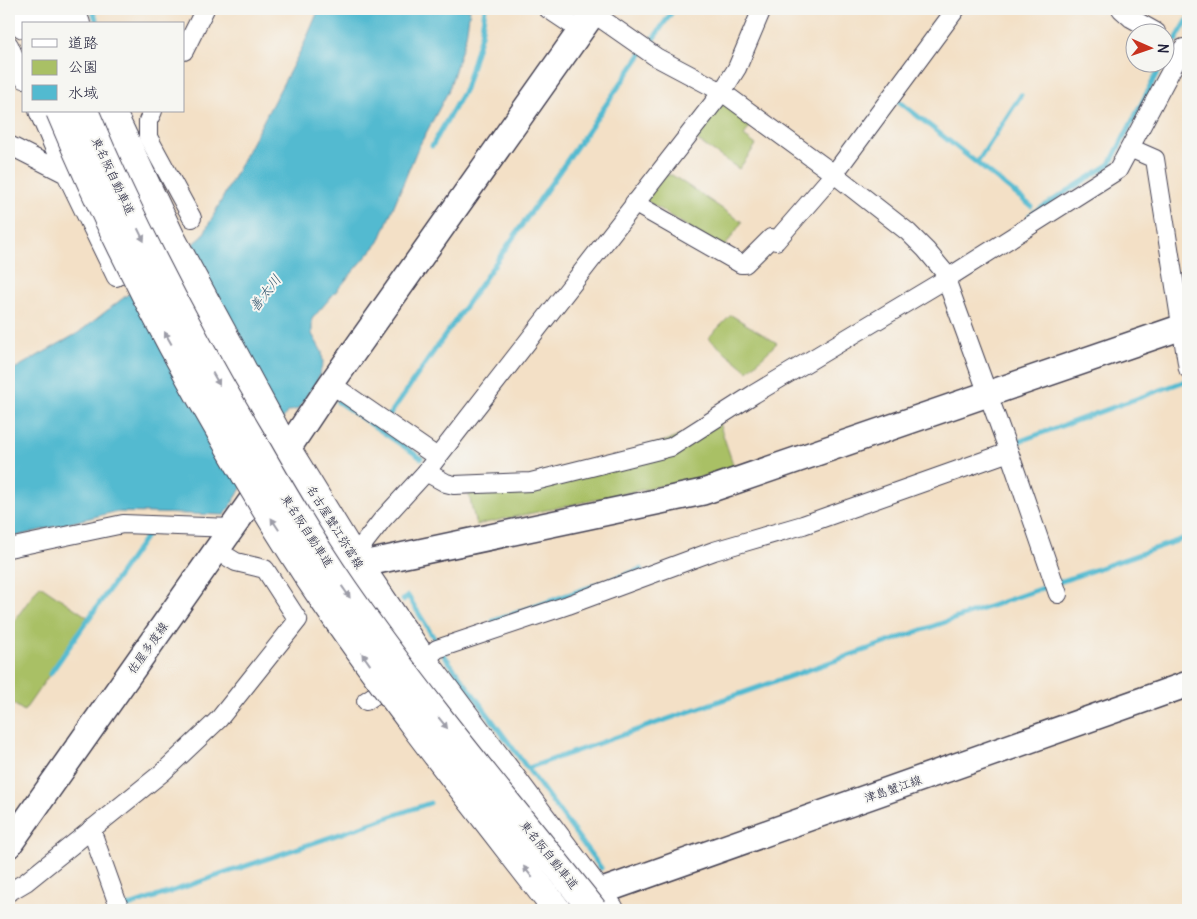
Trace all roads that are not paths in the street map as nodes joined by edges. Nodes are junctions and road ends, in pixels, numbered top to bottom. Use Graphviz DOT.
graph roads {
  1 [pos="17,9"];
  2 [pos="42,9"];
  3 [pos="70,9"];
  4 [pos="205,9"];
  5 [pos="548,9"];
  6 [pos="762,9"];
  7 [pos="956,9"];
  8 [pos="1121,9"];
  9 [pos="590,18"];
  10 [pos="23,22"];
  11 [pos="47,22"];
  12 [pos="75,22"];
  13 [pos="1138,22"];
  14 [pos="9,45"];
  15 [pos="185,49"];
  16 [pos="1161,72"];
  17 [pos="22,74"];
  18 [pos="722,92"];
  19 [pos="38,112"];
  20 [pos="60,112"];
  21 [pos="84,112"];
  22 [pos="111,112"];
  23 [pos="153,112"];
  24 [pos="9,144"];
  25 [pos="1130,148"];
  26 [pos="65,173"];
  27 [pos="834,174"];
  28 [pos="634,203"];
  29 [pos="192,218"];
  30 [pos="944,274"];
  31 [pos="116,277"];
  32 [pos="1185,326"];
  33 [pos="1188,369"];
  34 [pos="331,384"];
  35 [pos="987,394"];
  36 [pos="281,440"];
  37 [pos="1006,445"];
  38 [pos="437,457"];
  39 [pos="426,472"];
  40 [pos="232,528"];
  41 [pos="9,548"];
  42 [pos="216,550"];
  43 [pos="356,561"];
  44 [pos="1056,588"];
  45 [pos="424,662"];
  46 [pos="1188,684"];
  47 [pos="366,700"];
  48 [pos="92,829"];
  49 [pos="9,845"];
  50 [pos="9,892"];
  51 [pos="600,905"];
  52 [pos="120,910"];
  53 [pos="548,910"];
  54 [pos="557,910"];
  1 -- 10 [label="main road"];
  2 -- 11 [label="main road"];
  3 -- 12 [label="main road"];
  4 -- 15 [label="street"];
  5 -- 9 [label="street"];
  6 -- 18 [label="street"];
  7 -- 27 [label="street"];
  8 -- 13 [label="street"];
  9 -- 18 [label="street"];
  9 -- 34 [label="street, 佐屋多度線"];
  14 -- 17 [label="street"];
  16 -- 25 [label="street"];
  18 -- 27 [label="street"];
  18 -- 28 [label="street"];
  19 -- 26 [label="street"];
  54 -- 20 [label="main road, 東名阪自動車道, one-way, bridge"];
  21 -- 51 [label="main road, 東名阪自動車道, one-way, bridge"];
  22 -- 36 [label="main road, 名古屋蟹江弥富線"];
  23 -- 29 [label="street"];
  24 -- 26 [label="street"];
  25 -- 30 [label="street"];
  25 -- 32 [label="street"];
  26 -- 31 [label="street"];
  27 -- 28 [label="street"];
  27 -- 30 [label="street"];
  28 -- 38 [label="street"];
  30 -- 35 [label="street"];
  30 -- 39 [label="street"];
  32 -- 33 [label="street"];
  32 -- 35 [label="street"];
  34 -- 36 [label="street, 佐屋多度線"];
  34 -- 38 [label="street"];
  35 -- 37 [label="street"];
  35 -- 43 [label="street"];
  36 -- 40 [label="street, 佐屋多度線"];
  36 -- 43 [label="main road, 名古屋蟹江弥富線"];
  37 -- 44 [label="street"];
  37 -- 45 [label="street"];
  38 -- 39 [label="street"];
  39 -- 43 [label="street"];
  40 -- 41 [label="street"];
  40 -- 42 [label="street, 佐屋多度線"];
  42 -- 48 [label="street"];
  42 -- 49 [label="street, 佐屋多度線"];
  43 -- 45 [label="main road, 名古屋蟹江弥富線"];
  45 -- 47 [label="street"];
  45 -- 51 [label="main road, 名古屋蟹江弥富線"];
  46 -- 51 [label="street, 津島蟹江線"];
  48 -- 50 [label="street"];
  48 -- 52 [label="street"];
  51 -- 53 [label="street"];
}
